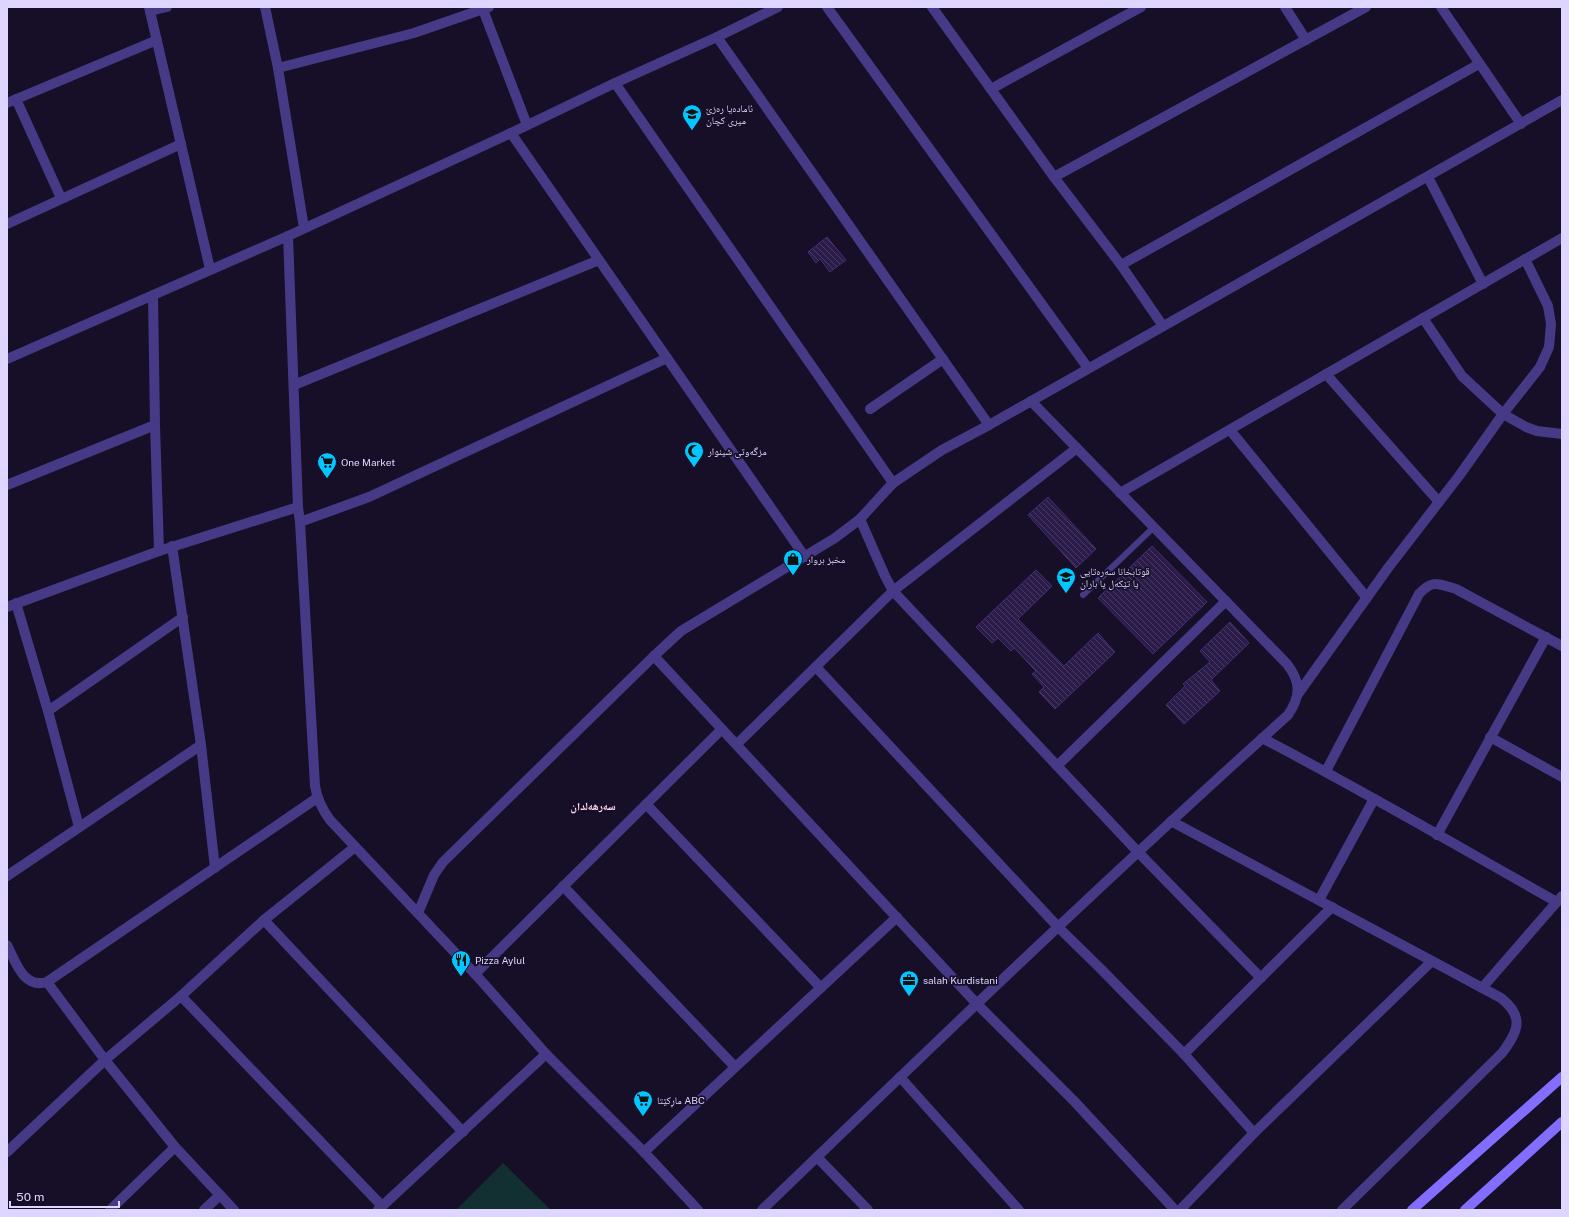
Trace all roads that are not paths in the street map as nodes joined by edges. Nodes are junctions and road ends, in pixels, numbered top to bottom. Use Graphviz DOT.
graph roads {
  1 [pos="167,7"];
  2 [pos="265,7"];
  3 [pos="778,7"];
  4 [pos="827,7"];
  5 [pos="932,7"];
  6 [pos="1141,7"];
  7 [pos="1285,7"];
  8 [pos="1366,7"];
  9 [pos="1441,7"];
  10 [pos="485,8"];
  11 [pos="149,9"];
  12 [pos="717,37"];
  13 [pos="157,40"];
  14 [pos="1306,40"];
  15 [pos="1479,64"];
  16 [pos="278,68"];
  17 [pos="615,83"];
  18 [pos="991,89"];
  19 [pos="1562,100"];
  20 [pos="11,101"];
  21 [pos="1521,124"];
  22 [pos="527,125"];
  23 [pos="512,133"];
  24 [pos="181,144"];
  25 [pos="1054,177"];
  26 [pos="1428,177"];
  27 [pos="61,198"];
  28 [pos="7,224"];
  29 [pos="304,228"];
  30 [pos="288,236"];
  31 [pos="1562,238"];
  32 [pos="1525,259"];
  33 [pos="600,260"];
  34 [pos="1120,265"];
  35 [pos="210,269"];
  36 [pos="1483,284"];
  37 [pos="153,295"];
  38 [pos="1423,318"];
  39 [pos="1163,326"];
  40 [pos="667,358"];
  41 [pos="7,359"];
  42 [pos="943,359"];
  43 [pos="1088,368"];
  44 [pos="1326,374"];
  45 [pos="294,385"];
  46 [pos="1032,401"];
  47 [pos="870,409"];
  48 [pos="1503,414"];
  49 [pos="155,425"];
  50 [pos="990,425"];
  51 [pos="1230,430"];
  52 [pos="1562,434"];
  53 [pos="1077,448"];
  54 [pos="893,483"];
  55 [pos="7,485"];
  56 [pos="1120,493"];
  57 [pos="1439,502"];
  58 [pos="298,507"];
  59 [pos="860,519"];
  60 [pos="300,522"];
  61 [pos="1154,527"];
  62 [pos="172,546"];
  63 [pos="159,550"];
  64 [pos="805,557"];
  65 [pos="893,591"];
  66 [pos="1083,595"];
  67 [pos="1367,598"];
  68 [pos="1226,602"];
  69 [pos="12,605"];
  70 [pos="183,617"];
  71 [pos="1546,637"];
  72 [pos="1562,646"];
  73 [pos="654,656"];
  74 [pos="816,667"];
  75 [pos="1298,694"];
  76 [pos="48,711"];
  77 [pos="722,729"];
  78 [pos="1490,737"];
  79 [pos="1262,738"];
  80 [pos="737,744"];
  81 [pos="201,745"];
  82 [pos="1057,766"];
  83 [pos="1326,771"];
  84 [pos="1562,777"];
  85 [pos="317,798"];
  86 [pos="1374,799"];
  87 [pos="646,804"];
  88 [pos="1171,821"];
  89 [pos="79,827"];
  90 [pos="1437,835"];
  91 [pos="356,847"];
  92 [pos="1138,852"];
  93 [pos="215,868"];
  94 [pos="7,876"];
  95 [pos="563,886"];
  96 [pos="1560,899"];
  97 [pos="1319,900"];
  98 [pos="1332,907"];
  99 [pos="418,913"];
  100 [pos="897,917"];
  101 [pos="264,920"];
  102 [pos="1059,928"];
  103 [pos="7,945"];
  104 [pos="1432,961"];
  105 [pos="475,974"];
  106 [pos="1261,978"];
  107 [pos="48,982"];
  108 [pos="820,988"];
  109 [pos="1482,988"];
  110 [pos="181,996"];
  111 [pos="977,1004"];
  112 [pos="546,1054"];
  113 [pos="1184,1054"];
  114 [pos="105,1060"];
  115 [pos="735,1067"];
  116 [pos="900,1077"];
  117 [pos="1562,1077"];
  118 [pos="1562,1122"];
  119 [pos="463,1132"];
  120 [pos="1254,1132"];
  121 [pos="175,1147"];
  122 [pos="7,1152"];
  123 [pos="644,1152"];
  124 [pos="818,1156"];
  125 [pos="220,1195"];
  126 [pos="380,1208"];
  127 [pos="110,1210"];
  128 [pos="204,1210"];
  129 [pos="234,1210"];
  130 [pos="698,1210"];
  131 [pos="762,1210"];
  132 [pos="868,1210"];
  133 [pos="1019,1210"];
  134 [pos="1176,1210"];
  135 [pos="1180,1210"];
  136 [pos="1342,1210"];
  137 [pos="1412,1210"];
  138 [pos="1465,1210"];
  1 -- 11 [label="street"];
  2 -- 16 [label="street"];
  3 -- 12 [label="street"];
  4 -- 43 [label="street"];
  5 -- 18 [label="street"];
  6 -- 18 [label="street"];
  7 -- 14 [label="street"];
  8 -- 14 [label="street"];
  9 -- 15 [label="street"];
  10 -- 16 [label="street"];
  10 -- 22 [label="street"];
  11 -- 13 [label="street"];
  12 -- 17 [label="street"];
  12 -- 42 [label="street"];
  13 -- 20 [label="street"];
  13 -- 24 [label="street"];
  14 -- 25 [label="street"];
  15 -- 21 [label="street"];
  15 -- 34 [label="street"];
  16 -- 29 [label="street"];
  17 -- 22 [label="street"];
  17 -- 54 [label="street"];
  18 -- 25 [label="street"];
  19 -- 21 [label="street"];
  20 -- 27 [label="street"];
  21 -- 26 [label="street"];
  22 -- 23 [label="street"];
  23 -- 29 [label="street"];
  23 -- 33 [label="street"];
  24 -- 27 [label="street"];
  24 -- 35 [label="street"];
  25 -- 34 [label="street"];
  26 -- 36 [label="street"];
  26 -- 39 [label="street"];
  27 -- 28 [label="street"];
  29 -- 30 [label="street"];
  30 -- 35 [label="street"];
  30 -- 45 [label="street"];
  31 -- 32 [label="street"];
  32 -- 36 [label="street"];
  32 -- 48 [label="street"];
  33 -- 40 [label="street"];
  33 -- 45 [label="street"];
  34 -- 39 [label="street"];
  35 -- 37 [label="street"];
  36 -- 38 [label="street"];
  37 -- 41 [label="street"];
  37 -- 49 [label="street"];
  38 -- 44 [label="street"];
  38 -- 48 [label="street"];
  39 -- 43 [label="street"];
  40 -- 60 [label="street"];
  40 -- 64 [label="street"];
  42 -- 47 [label="street"];
  42 -- 50 [label="street"];
  43 -- 46 [label="street"];
  44 -- 51 [label="street"];
  44 -- 57 [label="street"];
  45 -- 58 [label="street"];
  46 -- 50 [label="street"];
  46 -- 53 [label="street"];
  48 -- 52 [label="street"];
  48 -- 57 [label="street"];
  49 -- 55 [label="street"];
  49 -- 63 [label="street"];
  50 -- 54 [label="street"];
  51 -- 56 [label="street"];
  51 -- 67 [label="street"];
  53 -- 56 [label="street"];
  53 -- 65 [label="street"];
  54 -- 59 [label="street"];
  56 -- 61 [label="street"];
  57 -- 67 [label="street"];
  58 -- 60 [label="street"];
  58 -- 62 [label="street"];
  59 -- 64 [label="street"];
  59 -- 65 [label="street"];
  60 -- 85 [label="street"];
  61 -- 66 [label="lane"];
  61 -- 68 [label="street"];
  62 -- 63 [label="street"];
  62 -- 70 [label="street"];
  63 -- 69 [label="street"];
  64 -- 73 [label="street"];
  65 -- 74 [label="street"];
  65 -- 82 [label="street"];
  67 -- 75 [label="street"];
  68 -- 75 [label="street"];
  68 -- 82 [label="street"];
  69 -- 76 [label="street"];
  70 -- 76 [label="street"];
  70 -- 81 [label="street"];
  71 -- 72 [label="street"];
  71 -- 78 [label="street"];
  71 -- 83 [label="street"];
  73 -- 77 [label="street"];
  73 -- 99 [label="street"];
  74 -- 80 [label="street"];
  74 -- 102 [label="street"];
  75 -- 79 [label="street"];
  76 -- 89 [label="street"];
  77 -- 80 [label="street"];
  77 -- 87 [label="street"];
  78 -- 84 [label="street"];
  78 -- 90 [label="street"];
  79 -- 83 [label="street"];
  79 -- 88 [label="street"];
  80 -- 100 [label="street"];
  81 -- 89 [label="street"];
  81 -- 93 [label="street"];
  82 -- 92 [label="street"];
  83 -- 86 [label="street"];
  85 -- 91 [label="street"];
  85 -- 93 [label="street"];
  86 -- 90 [label="street"];
  86 -- 97 [label="street"];
  87 -- 95 [label="street"];
  87 -- 108 [label="street"];
  88 -- 92 [label="street"];
  88 -- 97 [label="street"];
  89 -- 94 [label="street"];
  90 -- 96 [label="street"];
  91 -- 99 [label="street"];
  91 -- 101 [label="street"];
  92 -- 102 [label="street"];
  92 -- 106 [label="street"];
  93 -- 107 [label="street"];
  95 -- 105 [label="street"];
  95 -- 115 [label="street"];
  96 -- 109 [label="street"];
  97 -- 98 [label="street"];
  98 -- 104 [label="street"];
  98 -- 106 [label="street"];
  99 -- 105 [label="street"];
  100 -- 108 [label="street"];
  100 -- 111 [label="street"];
  101 -- 110 [label="street"];
  101 -- 119 [label="street"];
  102 -- 111 [label="street"];
  102 -- 113 [label="street"];
  103 -- 107 [label="street"];
  104 -- 109 [label="street"];
  104 -- 120 [label="street"];
  105 -- 112 [label="street"];
  106 -- 113 [label="street"];
  107 -- 114 [label="street"];
  108 -- 115 [label="street"];
  109 -- 136 [label="street"];
  110 -- 114 [label="street"];
  110 -- 126 [label="street"];
  111 -- 116 [label="street"];
  111 -- 134 [label="street"];
  112 -- 119 [label="street"];
  112 -- 123 [label="street"];
  113 -- 120 [label="street"];
  114 -- 121 [label="street"];
  114 -- 122 [label="street"];
  115 -- 123 [label="street"];
  116 -- 124 [label="street"];
  116 -- 133 [label="street"];
  117 -- 137 [label="main road"];
  118 -- 138 [label="main road"];
  119 -- 126 [label="street"];
  120 -- 135 [label="street"];
  121 -- 125 [label="street"];
  121 -- 127 [label="street"];
  123 -- 130 [label="street"];
  124 -- 131 [label="street"];
  124 -- 132 [label="street"];
  125 -- 128 [label="street"];
  125 -- 129 [label="street"];
}
